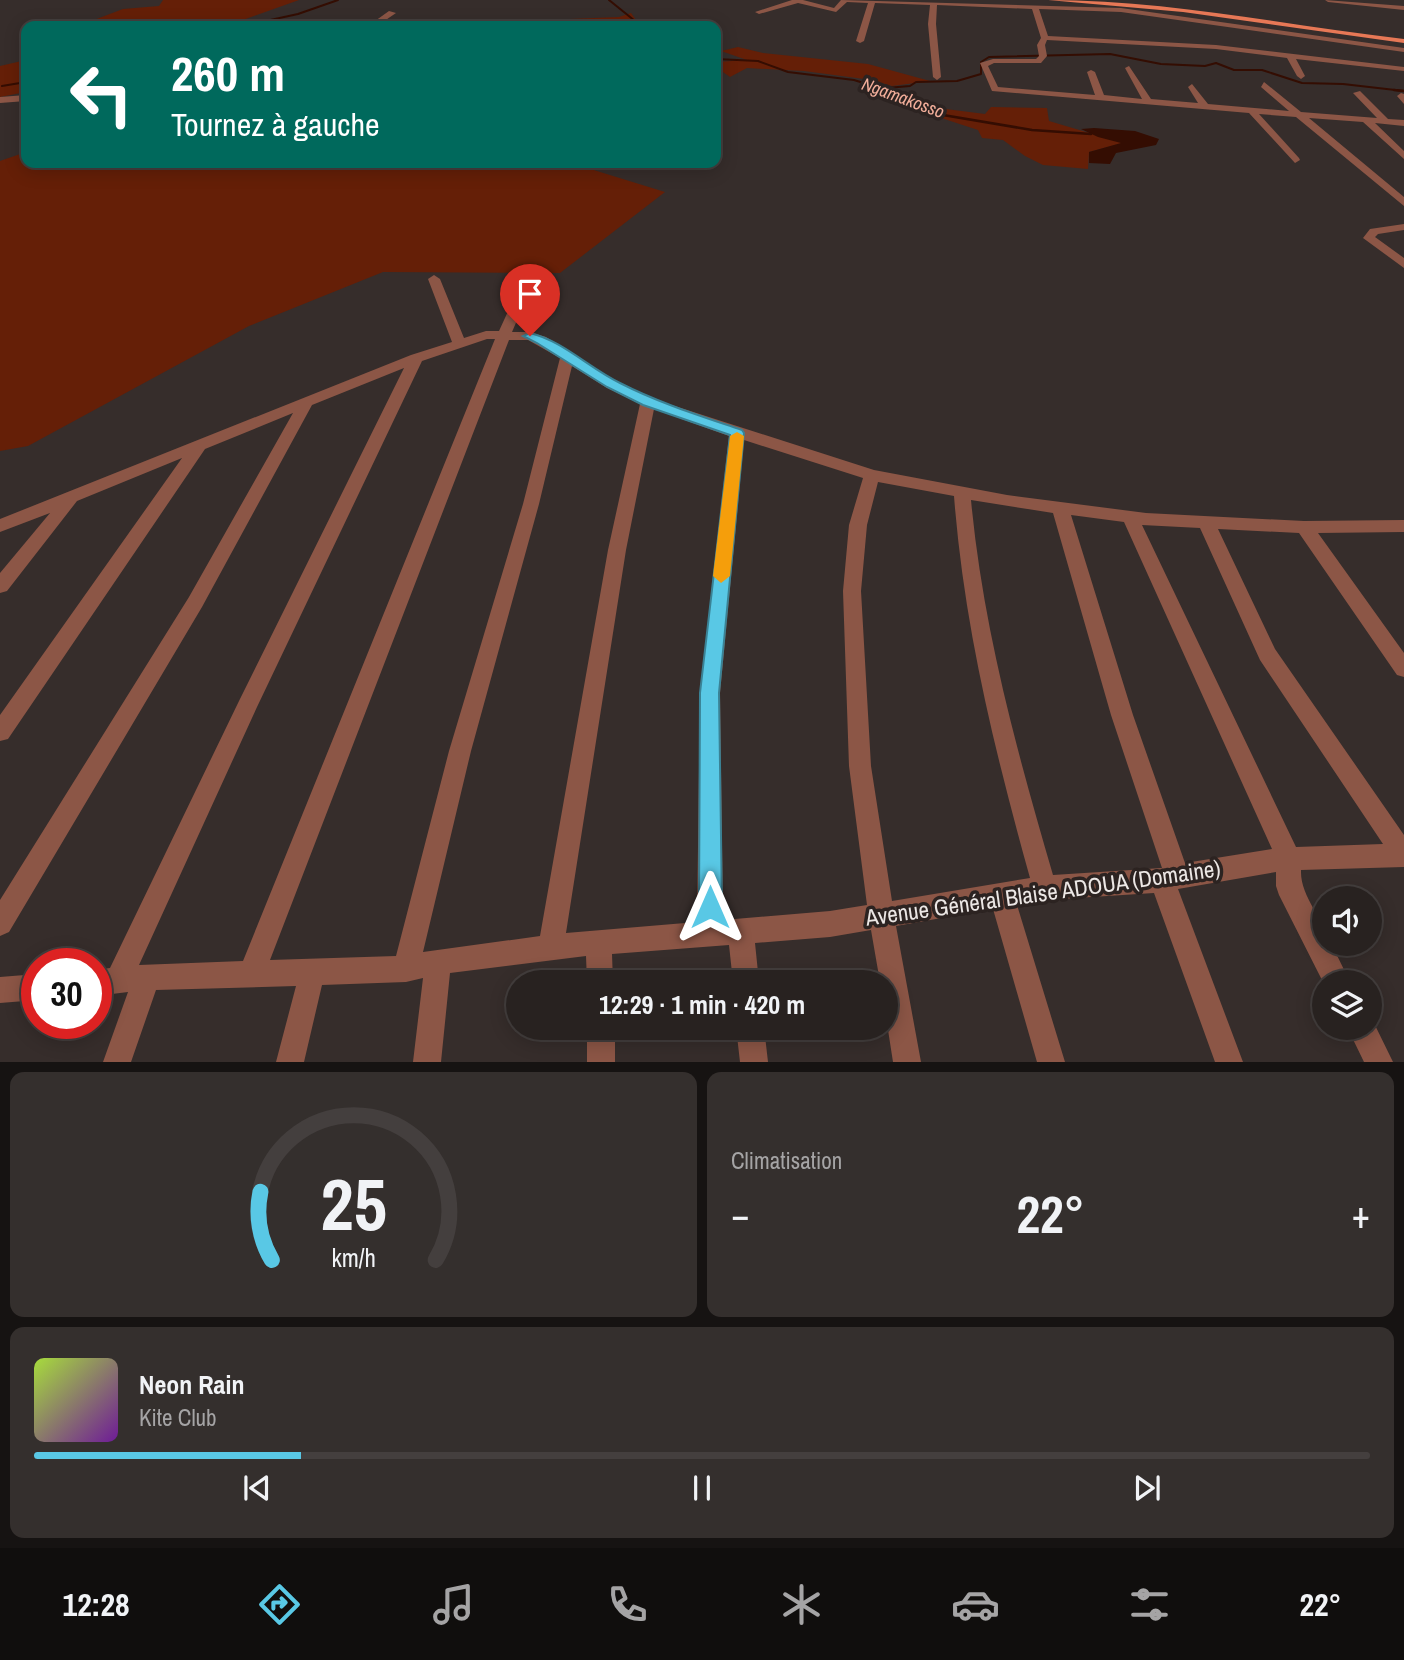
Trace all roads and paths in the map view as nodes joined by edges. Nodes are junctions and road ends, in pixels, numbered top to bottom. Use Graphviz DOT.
graph roads {
  1 [pos="796,0"];
  2 [pos="847,0"];
  3 [pos="956,0"];
  4 [pos="1051,0"];
  5 [pos="1328,0"];
  6 [pos="1399,0"];
  7 [pos="1349,1"];
  8 [pos="872,2"];
  9 [pos="965,2"];
  10 [pos="934,3"];
  11 [pos="1035,6"];
  12 [pos="1404,7"];
  13 [pos="760,12"];
  14 [pos="393,13"];
  15 [pos="380,21"];
  16 [pos="1045,38"];
  17 [pos="860,41"];
  18 [pos="1404,41"];
  19 [pos="1404,50"];
  20 [pos="1290,55"];
  21 [pos="1129,68"];
  22 [pos="1404,69"];
  23 [pos="1091,72"];
  24 [pos="1301,76"];
  25 [pos="937,77"];
  26 [pos="1264,85"];
  27 [pos="1192,87"];
  28 [pos="1357,93"];
  29 [pos="21,98"];
  30 [pos="1101,98"];
  31 [pos="0,100"];
  32 [pos="1147,100"];
  33 [pos="1204,105"];
  34 [pos="1251,110"];
  35 [pos="1300,115"];
  36 [pos="1366,120"];
  37 [pos="1385,121"];
  38 [pos="1404,123"];
  39 [pos="1404,156"];
  40 [pos="1294,160"];
  41 [pos="1404,203"];
  42 [pos="1404,227"];
  43 [pos="1404,264"];
  44 [pos="434,279"];
  45 [pos="527,283"];
  46 [pos="504,334"];
  47 [pos="459,342"];
  48 [pos="567,356"];
  49 [pos="416,358"];
  50 [pos="648,402"];
  51 [pos="304,405"];
  52 [pos="737,433"];
  53 [pos="198,447"];
  54 [pos="872,475"];
  55 [pos="962,492"];
  56 [pos="71,498"];
  57 [pos="1060,508"];
  58 [pos="1130,517"];
  59 [pos="1206,522"];
  60 [pos="0,526"];
  61 [pos="1404,526"];
  62 [pos="1304,527"];
  63 [pos="0,586"];
  64 [pos="1404,669"];
  65 [pos="0,732"];
  66 [pos="1404,855"];
  67 [pos="1289,859"];
  68 [pos="1170,878"];
  69 [pos="1045,888"];
  70 [pos="1001,895"];
  71 [pos="881,914"];
  72 [pos="0,923"];
  73 [pos="741,931"];
  74 [pos="710,933"];
  75 [pos="599,942"];
  76 [pos="551,948"];
  77 [pos="438,961"];
  78 [pos="406,969"];
  79 [pos="600,970"];
  80 [pos="745,970"];
  81 [pos="1331,970"];
  82 [pos="112,972"];
  83 [pos="312,973"];
  84 [pos="251,974"];
  85 [pos="147,977"];
  86 [pos="112,981"];
  87 [pos="21,988"];
  88 [pos="0,990"];
  89 [pos="601,1040"];
  90 [pos="751,1040"];
  91 [pos="1368,1040"];
  92 [pos="117,1062"];
  93 [pos="290,1062"];
  94 [pos="427,1062"];
  95 [pos="601,1062"];
  96 [pos="754,1062"];
  97 [pos="907,1062"];
  98 [pos="1051,1062"];
  99 [pos="1229,1062"];
  100 [pos="1379,1062"];
  1 -- 2 [label="street"];
  1 -- 13 [label="street"];
  2 -- 8 [label="street"];
  3 -- 9 [label="street"];
  4 -- 18 [label="main road"];
  5 -- 7 [label="street"];
  6 -- 12 [label="street"];
  7 -- 12 [label="street"];
  8 -- 10 [label="street"];
  8 -- 17 [label="street"];
  9 -- 10 [label="street"];
  9 -- 11 [label="street"];
  10 -- 25 [label="street"];
  11 -- 16 [label="street"];
  11 -- 19 [label="street"];
  14 -- 15 [label="street"];
  16 -- 20 [label="street"];
  16 -- 30 [label="street"];
  20 -- 22 [label="street"];
  20 -- 24 [label="street"];
  21 -- 32 [label="street"];
  23 -- 30 [label="street"];
  26 -- 35 [label="street"];
  27 -- 33 [label="street"];
  28 -- 37 [label="street"];
  29 -- 31 [label="street"];
  30 -- 32 [label="street"];
  32 -- 33 [label="street"];
  33 -- 34 [label="street"];
  34 -- 35 [label="street"];
  34 -- 40 [label="street"];
  35 -- 36 [label="street"];
  35 -- 41 [label="street"];
  36 -- 37 [label="street"];
  36 -- 39 [label="street"];
  37 -- 38 [label="street"];
  42 -- 43 [label="street"];
  44 -- 47 [label="street"];
  45 -- 46 [label="street"];
  46 -- 47 [label="street"];
  46 -- 48 [label="street"];
  46 -- 84 [label="street"];
  47 -- 49 [label="street"];
  48 -- 50 [label="street"];
  48 -- 78 [label="street"];
  49 -- 51 [label="street"];
  49 -- 82 [label="street"];
  50 -- 52 [label="street"];
  50 -- 76 [label="street"];
  51 -- 53 [label="street"];
  51 -- 72 [label="street"];
  52 -- 54 [label="street"];
  52 -- 74 [label="street"];
  53 -- 56 [label="street"];
  53 -- 65 [label="street"];
  54 -- 55 [label="street"];
  54 -- 71 [label="street"];
  55 -- 57 [label="street"];
  55 -- 69 [label="street"];
  56 -- 60 [label="street"];
  56 -- 63 [label="street"];
  57 -- 58 [label="street"];
  57 -- 68 [label="street"];
  58 -- 59 [label="street"];
  58 -- 67 [label="street"];
  59 -- 62 [label="street"];
  59 -- 66 [label="street"];
  61 -- 62 [label="street"];
  62 -- 64 [label="street"];
  66 -- 67 [label="street, Avenue Général Blaise ADOUA (Domaine)"];
  67 -- 68 [label="street, Avenue Général Blaise ADOUA (Domaine)"];
  67 -- 81 [label="street"];
  68 -- 69 [label="street, Avenue Général Blaise ADOUA (Domaine)"];
  68 -- 99 [label="street"];
  69 -- 70 [label="street, Avenue Général Blaise ADOUA (Domaine)"];
  70 -- 71 [label="street, Avenue Général Blaise ADOUA (Domaine)"];
  70 -- 98 [label="street"];
  71 -- 73 [label="street, Avenue Général Blaise ADOUA (Domaine)"];
  71 -- 97 [label="street"];
  73 -- 74 [label="street, Avenue Général Blaise ADOUA (Domaine)"];
  73 -- 80 [label="street"];
  74 -- 75 [label="street, Avenue Général Blaise ADOUA (Domaine)"];
  75 -- 76 [label="street, Avenue Général Blaise ADOUA (Domaine)"];
  75 -- 79 [label="street"];
  76 -- 77 [label="street, Avenue Général Blaise ADOUA (Domaine)"];
  77 -- 78 [label="street, Avenue Général Blaise ADOUA (Domaine)"];
  77 -- 94 [label="street"];
  78 -- 83 [label="street, Avenue Général Blaise ADOUA (Domaine)"];
  83 -- 84 [label="street, Avenue Général Blaise ADOUA (Domaine)"];
  83 -- 93 [label="street"];
  84 -- 85 [label="street, Avenue Général Blaise ADOUA (Domaine)"];
  85 -- 86 [label="street, Avenue Général Blaise ADOUA (Domaine)"];
  85 -- 92 [label="street"];
  87 -- 88 [label="street"];
  89 -- 95 [label="street"];
  90 -- 96 [label="street"];
  91 -- 100 [label="street"];
}
